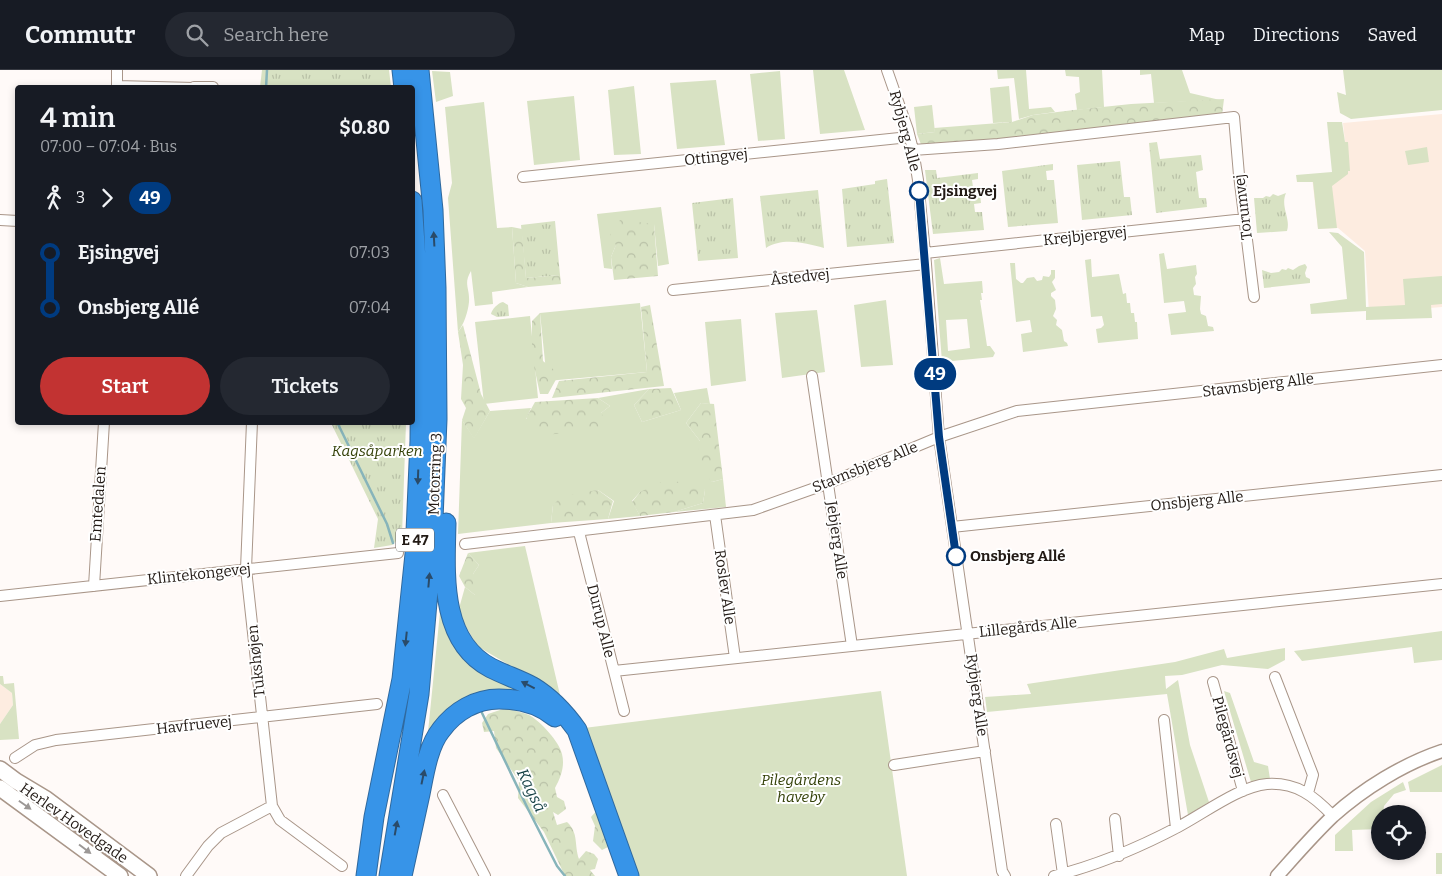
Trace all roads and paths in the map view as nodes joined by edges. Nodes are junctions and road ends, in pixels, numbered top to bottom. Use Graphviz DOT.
graph roads {
  1 [pos="117,70"];
  2 [pos="402,70"];
  3 [pos="419,70"];
  4 [pos="887,70"];
  5 [pos="117,85"];
  6 [pos="404,85"];
  7 [pos="910,136"];
  8 [pos="914,150"];
  9 [pos="523,177"];
  10 [pos="1245,218"];
  11 [pos="0,220"];
  12 [pos="15,221"];
  13 [pos="415,244"];
  14 [pos="925,253"];
  15 [pos="926,264"];
  16 [pos="436,288"];
  17 [pos="673,290"];
  18 [pos="1254,297"];
  19 [pos="1442,365"];
  20 [pos="812,376"];
  21 [pos="104,425"];
  22 [pos="252,425"];
  23 [pos="939,437"];
  24 [pos="1442,475"];
  25 [pos="829,483"];
  26 [pos="715,515"];
  27 [pos="952,527"];
  28 [pos="579,532"];
  29 [pos="465,544"];
  30 [pos="398,553"];
  31 [pos="246,569"];
  32 [pos="1442,584"];
  33 [pos="94,586"];
  34 [pos="0,596"];
  35 [pos="968,634"];
  36 [pos="852,646"];
  37 [pos="735,658"];
  38 [pos="614,671"];
  39 [pos="1275,677"];
  40 [pos="1213,682"];
  41 [pos="377,704"];
  42 [pos="624,711"];
  43 [pos="262,717"];
  44 [pos="1164,720"];
  45 [pos="581,746"];
  46 [pos="985,751"];
  47 [pos="1442,751"];
  48 [pos="15,758"];
  49 [pos="894,764"];
  50 [pos="0,769"];
  51 [pos="0,788"];
  52 [pos="1243,791"];
  53 [pos="1308,793"];
  54 [pos="443,795"];
  55 [pos="272,806"];
  56 [pos="1333,816"];
  57 [pos="374,817"];
  58 [pos="1115,819"];
  59 [pos="1056,824"];
  60 [pos="1176,828"];
  61 [pos="1119,856"];
  62 [pos="342,866"];
  63 [pos="1059,875"];
  64 [pos="120,876"];
  65 [pos="149,876"];
  66 [pos="186,876"];
  67 [pos="360,876"];
  68 [pos="366,876"];
  69 [pos="389,876"];
  70 [pos="402,876"];
  71 [pos="485,876"];
  72 [pos="629,876"];
  73 [pos="1005,876"];
  74 [pos="1277,876"];
  1 -- 5 [label="street"];
  2 -- 6 [label="highway"];
  16 -- 3 [label="highway, Motorring 3 / E 47, one-way"];
  4 -- 7 [label="street, Rybjerg Alle"];
  7 -- 8 [label="street, Rybjerg Alle"];
  7 -- 9 [label="street, Ottingvej"];
  8 -- 10 [label="street, Torumvej"];
  8 -- 14 [label="street, Rybjerg Alle"];
  10 -- 14 [label="street, Krejbjergvej"];
  10 -- 18 [label="street, Torumvej"];
  11 -- 12 [label="street"];
  13 -- 57 [label="highway, Motorring 3 / E 47, one-way"];
  14 -- 15 [label="street, Rybjerg Alle"];
  15 -- 17 [label="street, Åstedvej"];
  15 -- 23 [label="street, Rybjerg Alle"];
  45 -- 16 [label="highway, one-way"];
  69 -- 16 [label="highway, Motorring 3 / E 47, one-way"];
  19 -- 23 [label="street, Stavnsbjerg Alle"];
  20 -- 25 [label="street, Jebjerg Alle"];
  21 -- 33 [label="street, Emtedalen"];
  22 -- 31 [label="street, Tukshøjen"];
  23 -- 25 [label="street, Stavnsbjerg Alle"];
  23 -- 27 [label="street, Rybjerg Alle"];
  24 -- 27 [label="street, Onsbjerg Alle"];
  25 -- 26 [label="street, Stavnsbjerg Alle"];
  25 -- 36 [label="street, Jebjerg Alle"];
  26 -- 28 [label="street, Stavnsbjerg Alle"];
  26 -- 37 [label="street, Roslev Alle"];
  27 -- 35 [label="street, Rybjerg Alle"];
  28 -- 29 [label="street, Stavnsbjerg Alle"];
  28 -- 38 [label="street, Durup Alle"];
  30 -- 31 [label="street, Klintekongevej"];
  31 -- 33 [label="street, Klintekongevej"];
  31 -- 43 [label="street, Tukshøjen"];
  32 -- 35 [label="street, Lillegårds Alle"];
  33 -- 34 [label="street, Klintekongevej"];
  35 -- 36 [label="street, Lillegårds Alle"];
  35 -- 46 [label="street, Rybjerg Alle"];
  36 -- 37 [label="street, Lillegårds Alle"];
  37 -- 38 [label="street, Lillegårds Alle"];
  38 -- 42 [label="street, Durup Alle"];
  39 -- 53 [label="street"];
  40 -- 52 [label="street, Pilegårdsvej"];
  41 -- 43 [label="street, Havfruevej"];
  43 -- 48 [label="street, Havfruevej"];
  43 -- 55 [label="street, Tukshøjen"];
  44 -- 60 [label="street"];
  70 -- 45 [label="highway, one-way"];
  45 -- 72 [label="highway"];
  46 -- 49 [label="street"];
  46 -- 73 [label="street, Rybjerg Alle"];
  47 -- 56 [label="street"];
  50 -- 65 [label="main road, Herlev Hovedgade"];
  51 -- 64 [label="main road, Herlev Hovedgade, one-way"];
  52 -- 53 [label="street, Pilegårdsvej"];
  52 -- 60 [label="street, Pilegårdsvej"];
  53 -- 56 [label="street, Pilegårdsvej"];
  54 -- 71 [label="street"];
  55 -- 62 [label="street"];
  55 -- 66 [label="street"];
  56 -- 74 [label="street"];
  57 -- 67 [label="highway"];
  57 -- 68 [label="highway, Motorring 3 / E 47"];
  58 -- 61 [label="street"];
  59 -- 63 [label="street, Pilegårdsvej"];
  60 -- 61 [label="street, Pilegårdsvej"];
  61 -- 63 [label="street, Pilegårdsvej"];
}
